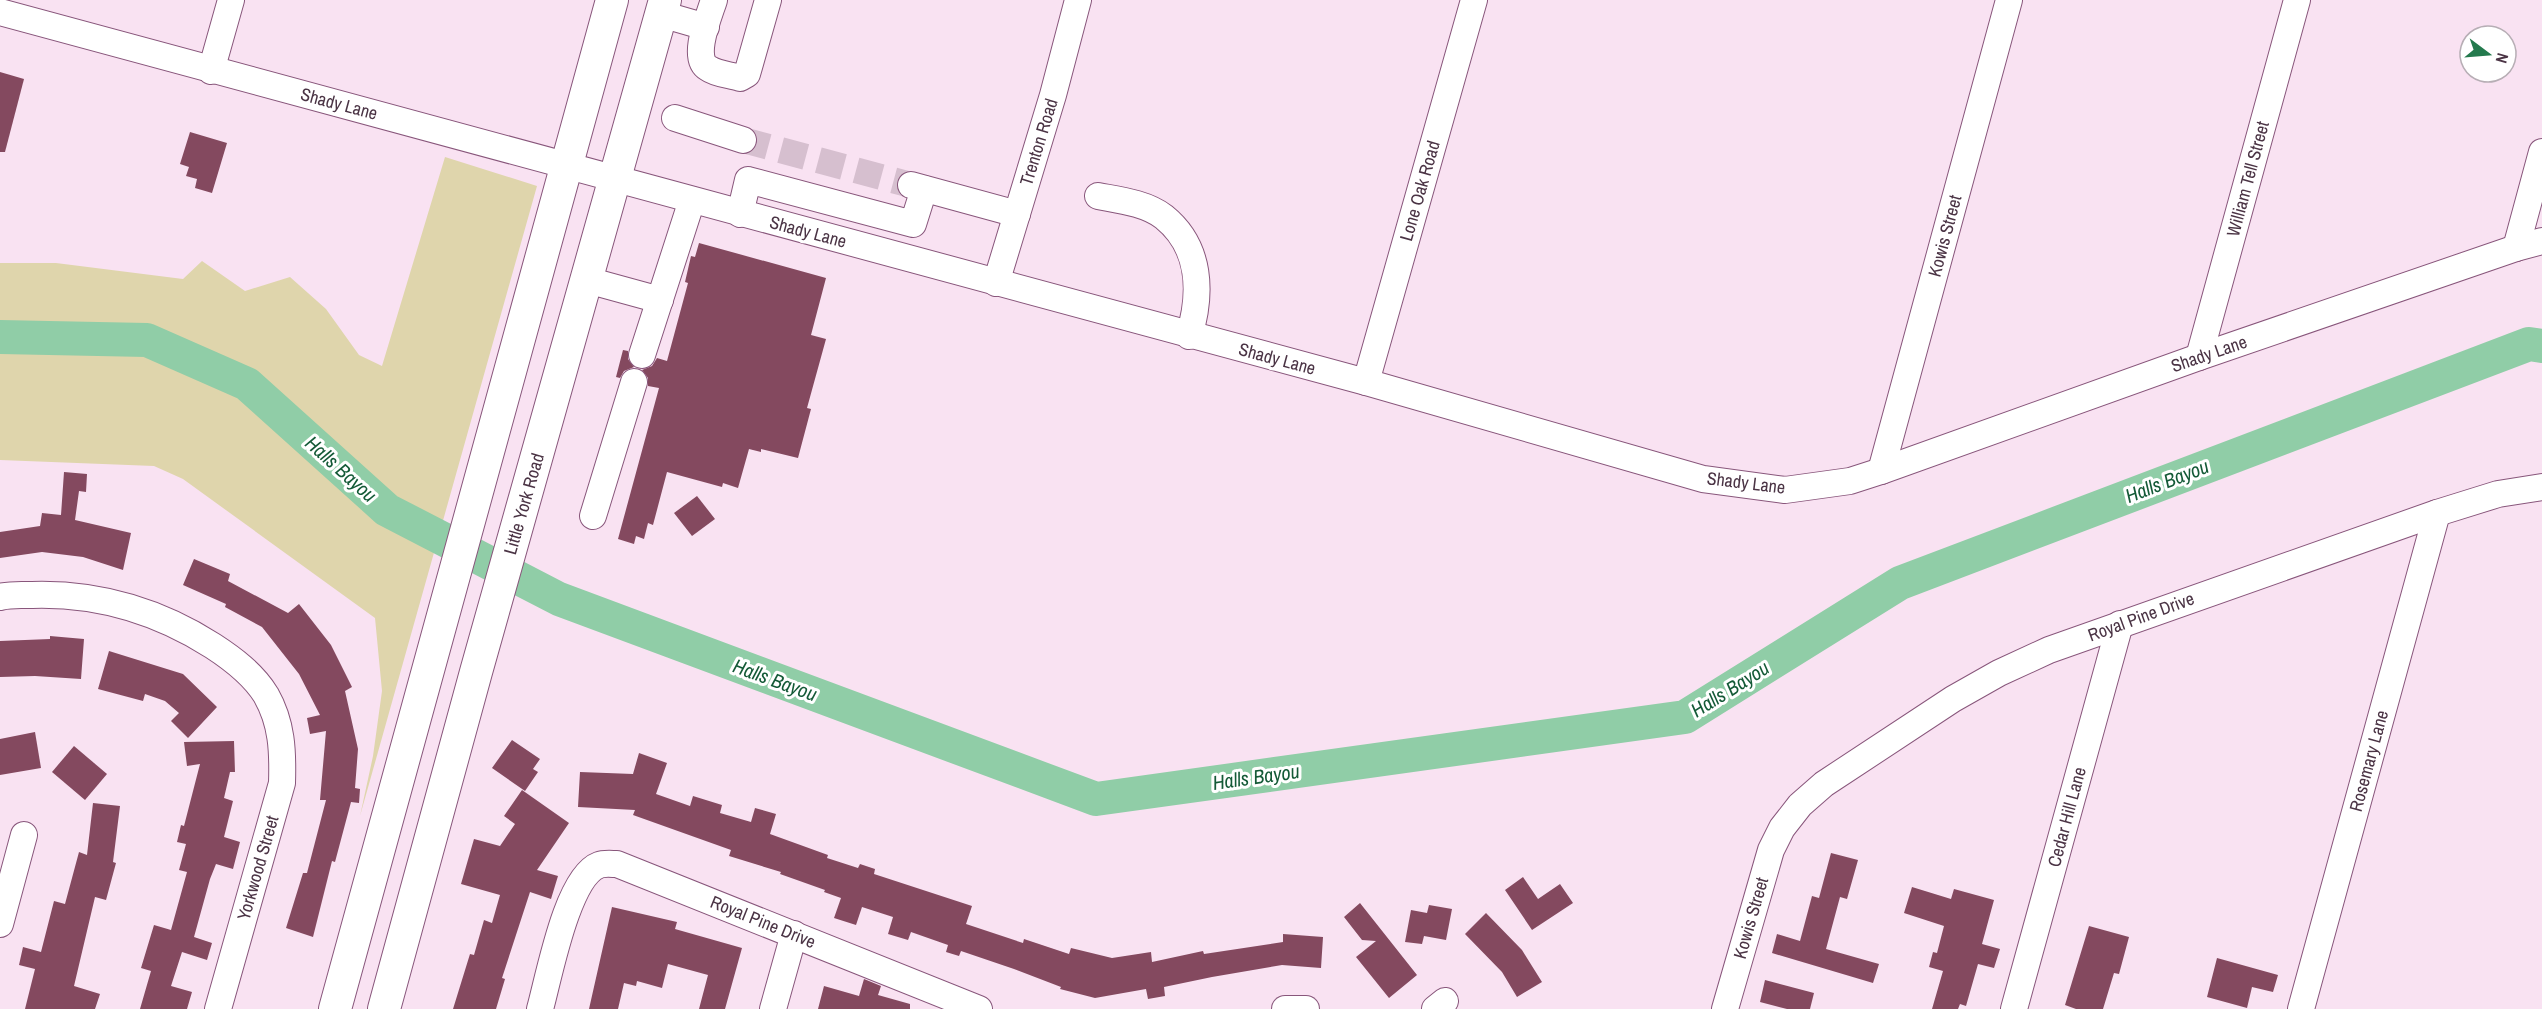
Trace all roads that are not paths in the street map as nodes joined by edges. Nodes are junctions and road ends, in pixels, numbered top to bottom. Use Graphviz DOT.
graph roads {
  1 [pos="231,0"];
  2 [pos="612,0"];
  3 [pos="714,0"];
  4 [pos="768,0"];
  5 [pos="1078,0"];
  6 [pos="1474,0"];
  7 [pos="2009,0"];
  8 [pos="2297,0"];
  9 [pos="663,7"];
  10 [pos="0,12"];
  11 [pos="706,27"];
  12 [pos="211,71"];
  13 [pos="675,118"];
  14 [pos="743,140"];
  15 [pos="2542,152"];
  16 [pos="567,164"];
  17 [pos="616,178"];
  18 [pos="1098,196"];
  19 [pos="820,198"];
  20 [pos="692,200"];
  21 [pos="740,214"];
  22 [pos="1017,214"];
  23 [pos="811,232"];
  24 [pos="2542,241"];
  25 [pos="2516,248"];
  26 [pos="587,280"];
  27 [pos="996,283"];
  28 [pos="660,300"];
  29 [pos="1190,336"];
  30 [pos="642,355"];
  31 [pos="2199,357"];
  32 [pos="634,382"];
  33 [pos="1366,382"];
  34 [pos="1881,471"];
  35 [pos="2542,486"];
  36 [pos="2437,513"];
  37 [pos="592,516"];
  38 [pos="0,597"];
  39 [pos="2120,624"];
  40 [pos="1782,828"];
  41 [pos="24,835"];
  42 [pos="0,924"];
  43 [pos="794,934"];
  44 [pos="218,1009"];
  45 [pos="335,1009"];
  46 [pos="384,1009"];
  47 [pos="540,1009"];
  48 [pos="773,1009"];
  49 [pos="979,1009"];
  50 [pos="1286,1009"];
  51 [pos="1306,1009"];
  52 [pos="1725,1009"];
  53 [pos="2014,1009"];
  54 [pos="2301,1009"];
  1 -- 12 [label="street"];
  2 -- 16 [label="main road"];
  3 -- 11 [label="street"];
  4 -- 11 [label="street"];
  5 -- 22 [label="street, Trenton Road"];
  6 -- 33 [label="street, Lone Oak Road"];
  7 -- 34 [label="street, Kowis Street"];
  8 -- 31 [label="street, William Tell Street"];
  9 -- 11 [label="street"];
  9 -- 17 [label="main road, Little York Road"];
  10 -- 12 [label="street, Shady Lane"];
  12 -- 16 [label="street, Shady Lane"];
  13 -- 14 [label="street"];
  15 -- 25 [label="street"];
  16 -- 17 [label="street, Shady Lane"];
  16 -- 45 [label="main road"];
  17 -- 20 [label="street, Shady Lane"];
  17 -- 26 [label="main road, Little York Road"];
  18 -- 29 [label="street"];
  19 -- 21 [label="street"];
  19 -- 22 [label="street"];
  19 -- 23 [label="street"];
  20 -- 21 [label="street, Shady Lane"];
  20 -- 28 [label="street"];
  21 -- 23 [label="street, Shady Lane"];
  22 -- 27 [label="street, Trenton Road"];
  23 -- 27 [label="street, Shady Lane"];
  24 -- 25 [label="street, Shady Lane"];
  25 -- 31 [label="street, Shady Lane"];
  26 -- 28 [label="street"];
  26 -- 46 [label="main road, Little York Road"];
  27 -- 29 [label="street, Shady Lane"];
  28 -- 30 [label="street"];
  29 -- 33 [label="street, Shady Lane"];
  31 -- 34 [label="street, Shady Lane"];
  32 -- 37 [label="street"];
  33 -- 34 [label="street, Shady Lane"];
  35 -- 36 [label="street, Royal Pine Drive"];
  36 -- 39 [label="street, Royal Pine Drive"];
  36 -- 54 [label="street, Rosemary Lane"];
  38 -- 44 [label="street, Yorkwood Street"];
  39 -- 40 [label="street, Royal Pine Drive"];
  39 -- 53 [label="street, Cedar Hill Lane"];
  40 -- 52 [label="street, Kowis Street"];
  41 -- 42 [label="street"];
  43 -- 47 [label="street, Royal Pine Drive"];
  43 -- 48 [label="street"];
  43 -- 49 [label="street, Royal Pine Drive"];
  50 -- 51 [label="street"];
}
